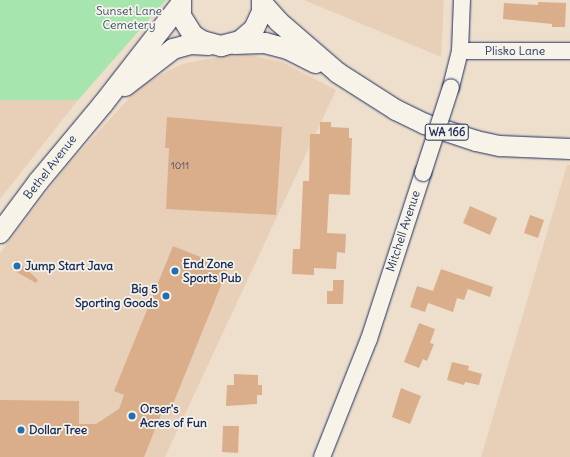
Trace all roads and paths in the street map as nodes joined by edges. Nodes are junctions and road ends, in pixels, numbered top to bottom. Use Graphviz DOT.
graph roads {
  1 [pos="462,0"];
  2 [pos="180,2"];
  3 [pos="262,2"];
  4 [pos="221,45"];
  5 [pos="460,51"];
  6 [pos="570,51"];
  7 [pos="338,73"];
  8 [pos="104,104"];
  9 [pos="570,149"];
  10 [pos="0,233"];
  11 [pos="322,457"];
  1 -- 5 [label="street, Mitchell Avenue"];
  2 -- 4 [label="main road"];
  2 -- 8 [label="main road, Bethel Avenue"];
  3 -- 4 [label="main road"];
  3 -- 7 [label="main road, WA 166"];
  4 -- 7 [label="main road, WA 166"];
  4 -- 8 [label="main road, Bethel Avenue"];
  5 -- 6 [label="street, Plisko Lane"];
  5 -- 11 [label="street, Mitchell Avenue, bridge"];
  7 -- 9 [label="main road, WA 166"];
  8 -- 10 [label="main road, Bethel Avenue"];
}
